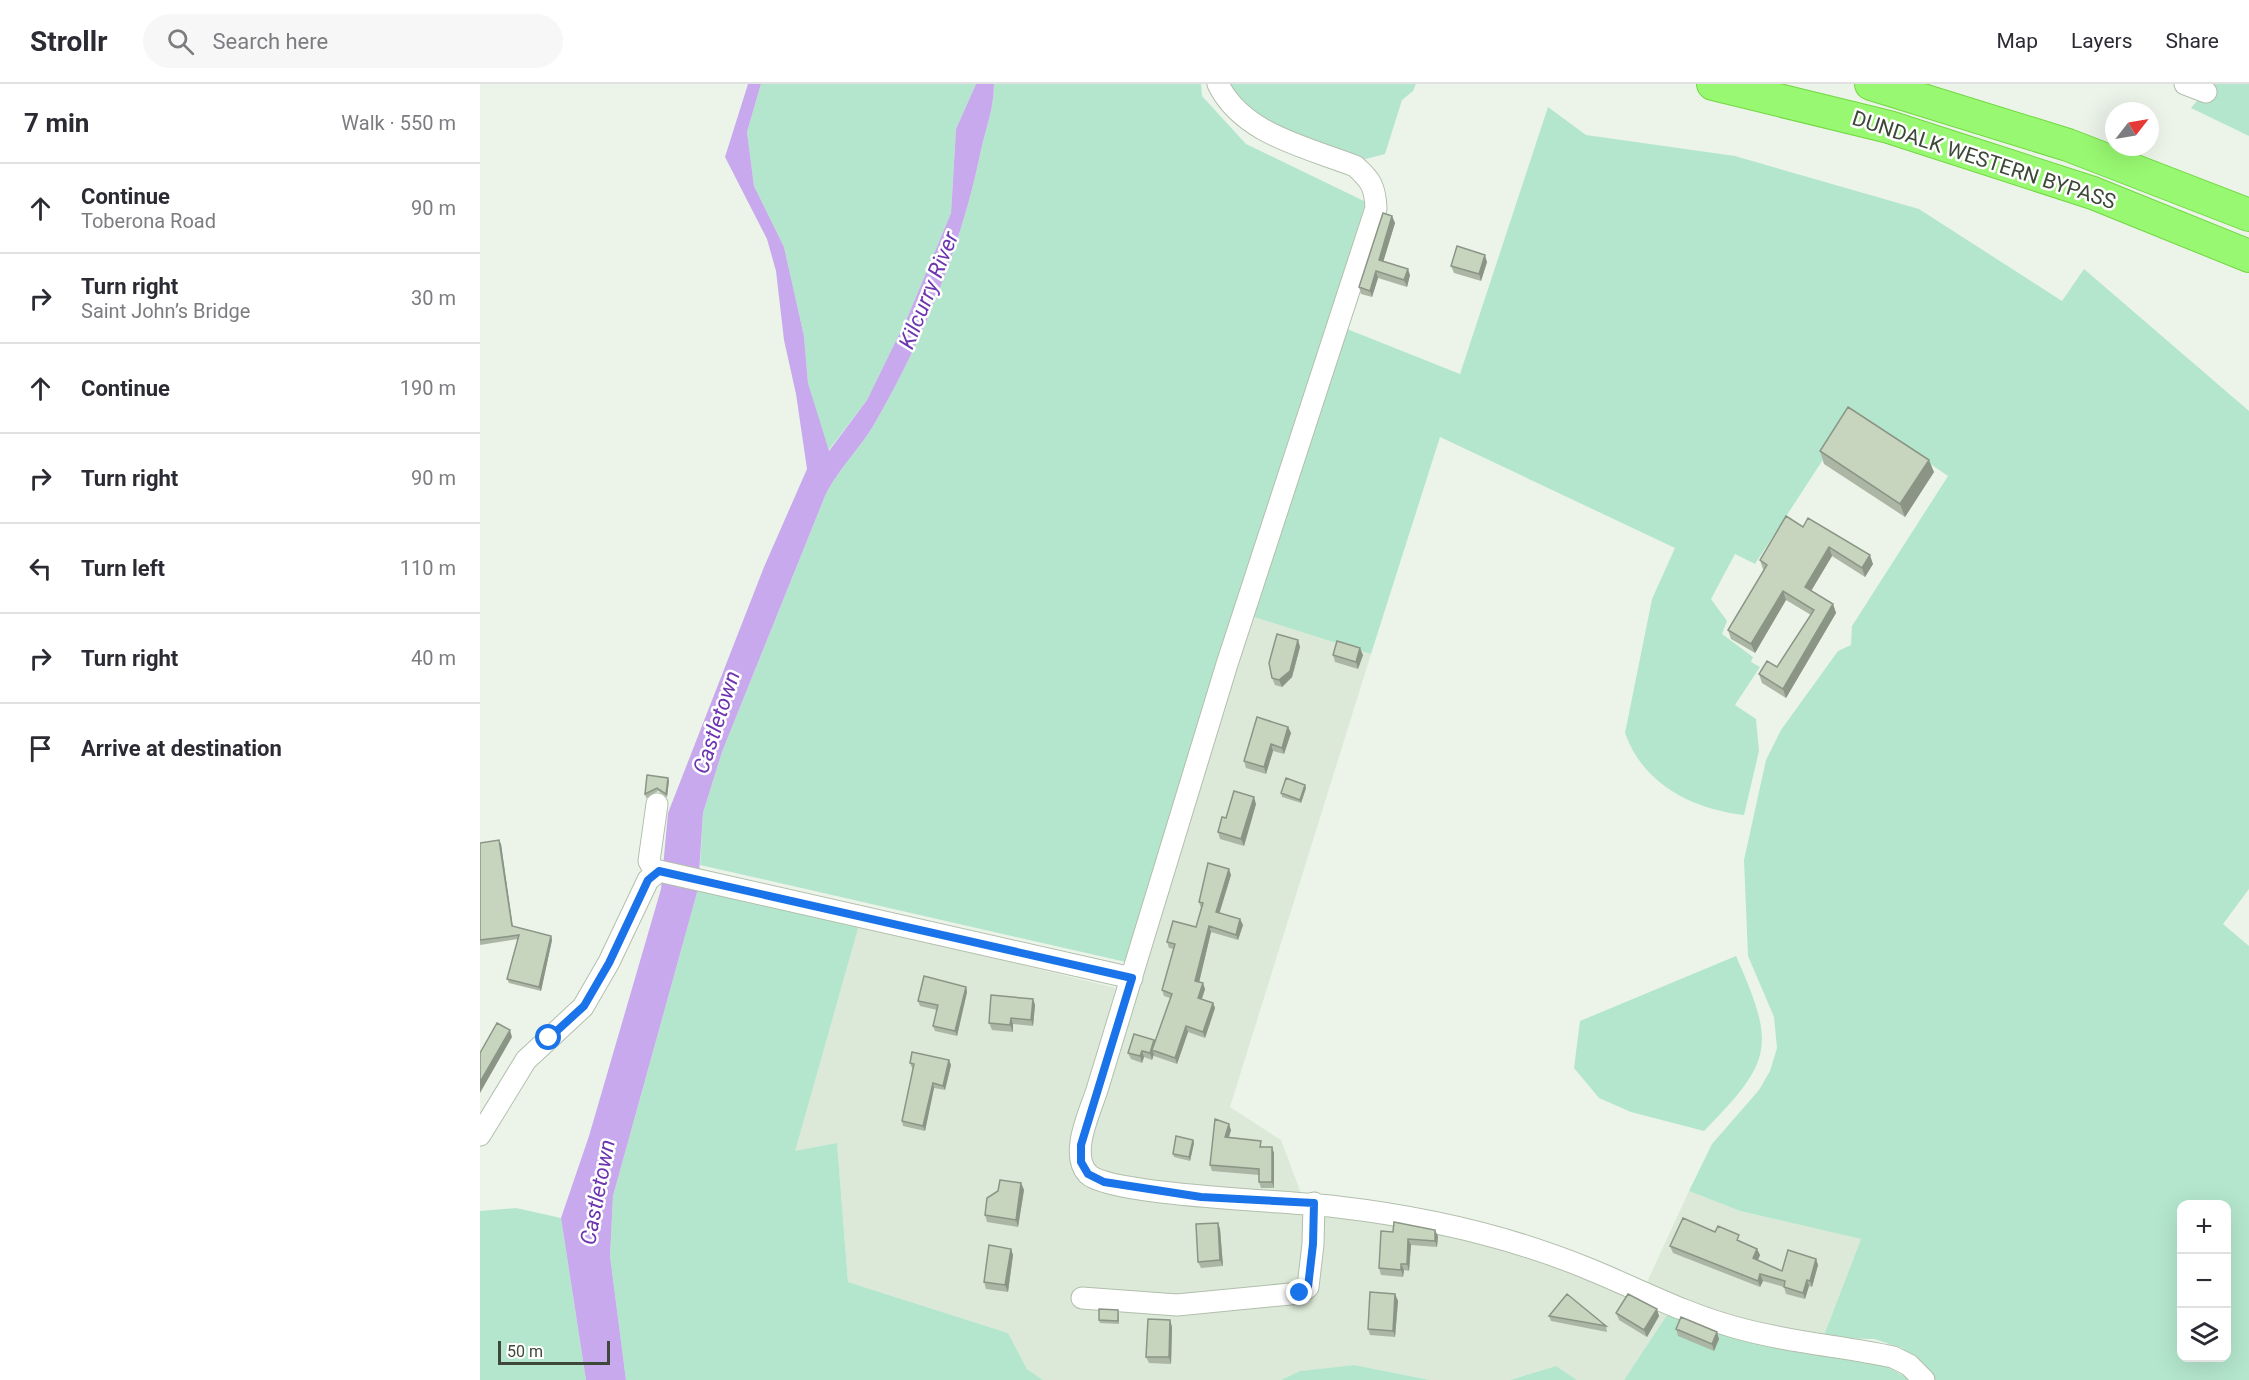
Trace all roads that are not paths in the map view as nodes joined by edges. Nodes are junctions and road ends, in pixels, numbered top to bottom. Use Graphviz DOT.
graph roads {
  1 [pos="1218,84"];
  2 [pos="1713,84"];
  3 [pos="1871,84"];
  4 [pos="2182,88"];
  5 [pos="2206,92"];
  6 [pos="2249,215"];
  7 [pos="2249,256"];
  8 [pos="657,804"];
  9 [pos="657,872"];
  10 [pos="1132,978"];
  11 [pos="480,1135"];
  12 [pos="1314,1203"];
  13 [pos="1083,1298"];
  14 [pos="1924,1380"];
  1 -- 10 [label="street"];
  2 -- 7 [label="highway, DUNDALK WESTERN BYPASS"];
  3 -- 6 [label="highway, DUNDALK WESTERN BYPASS"];
  4 -- 5 [label="street"];
  8 -- 9 [label="street"];
  9 -- 10 [label="street"];
  9 -- 11 [label="street"];
  10 -- 12 [label="street"];
  12 -- 13 [label="street"];
  12 -- 14 [label="street"];
}
